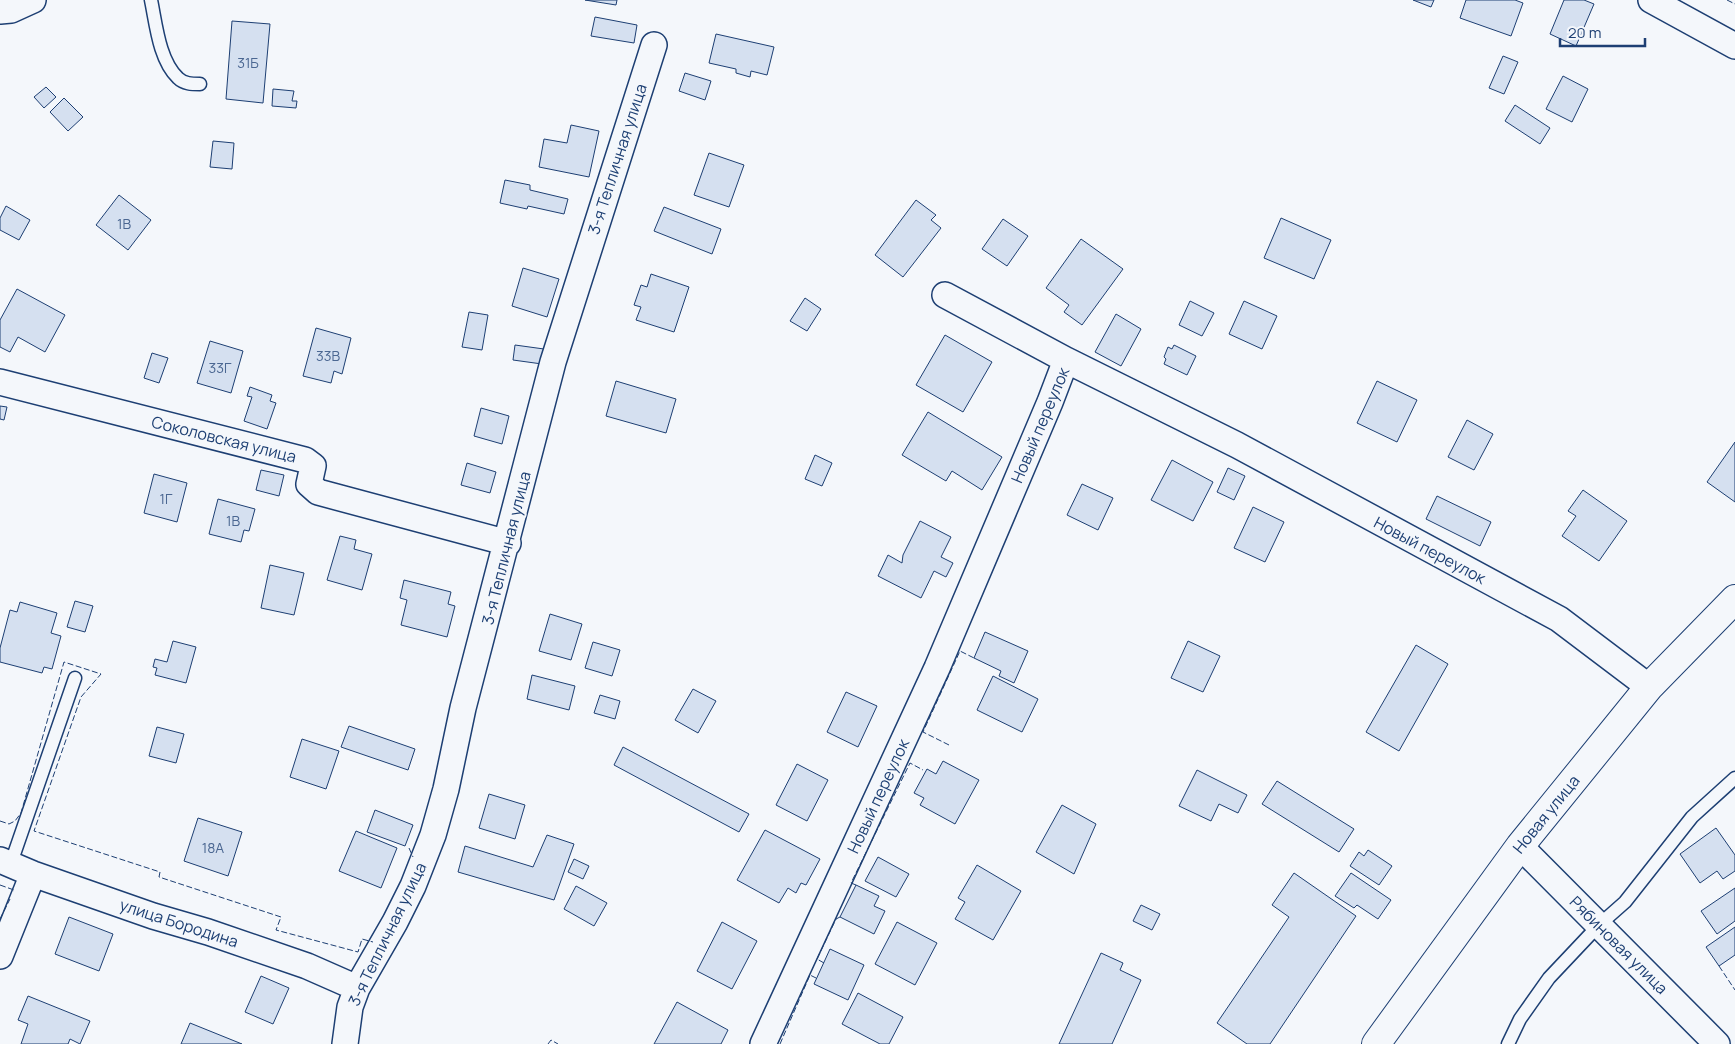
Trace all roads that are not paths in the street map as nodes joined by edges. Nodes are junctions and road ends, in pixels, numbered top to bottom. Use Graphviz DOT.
graph roads {
  1 [pos="33,0"];
  2 [pos="151,0"];
  3 [pos="1651,0"];
  4 [pos="0,11"];
  5 [pos="654,45"];
  6 [pos="1735,46"];
  7 [pos="200,84"];
  8 [pos="945,295"];
  9 [pos="1066,360"];
  10 [pos="0,382"];
  11 [pos="508,543"];
  12 [pos="1735,599"];
  13 [pos="75,678"];
  14 [pos="1649,687"];
  15 [pos="1735,778"];
  16 [pos="1520,846"];
  17 [pos="5,862"];
  18 [pos="33,874"];
  19 [pos="1599,925"];
  20 [pos="0,956"];
  21 [pos="357,988"];
  22 [pos="345,1044"];
  23 [pos="763,1044"];
  24 [pos="1376,1044"];
  25 [pos="1508,1044"];
  26 [pos="1717,1044"];
  1 -- 4 [label="street"];
  2 -- 7 [label="lane"];
  3 -- 6 [label="street"];
  5 -- 11 [label="street, 3-я Тепличная улица"];
  8 -- 9 [label="street"];
  9 -- 14 [label="street, Новый переулок"];
  9 -- 23 [label="street, Новый переулок"];
  10 -- 11 [label="street, Соколовская улица"];
  11 -- 21 [label="street, 3-я Тепличная улица"];
  12 -- 14 [label="main road, Новая улица"];
  13 -- 17 [label="lane"];
  14 -- 16 [label="main road, Новая улица"];
  15 -- 19 [label="lane"];
  16 -- 19 [label="street, Рябиновая улица"];
  16 -- 24 [label="main road, Новая улица"];
  17 -- 18 [label="street, улица Бородина"];
  18 -- 20 [label="street"];
  18 -- 21 [label="street, улица Бородина"];
  19 -- 25 [label="lane"];
  19 -- 26 [label="street, Рябиновая улица"];
  21 -- 22 [label="street, 3-я Тепличная улица"];
}
